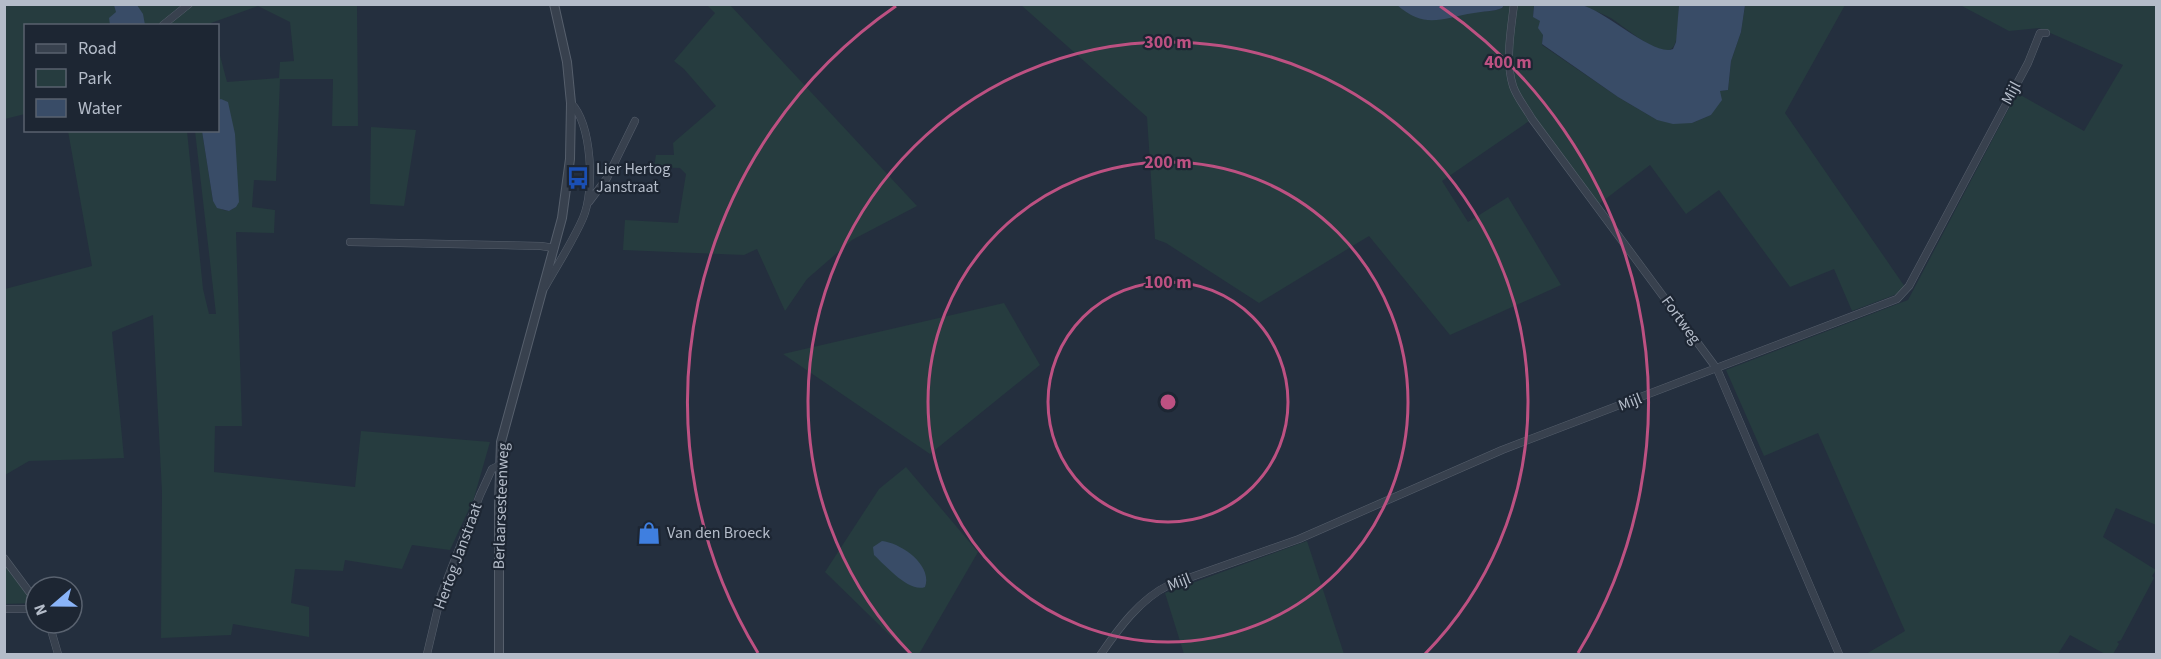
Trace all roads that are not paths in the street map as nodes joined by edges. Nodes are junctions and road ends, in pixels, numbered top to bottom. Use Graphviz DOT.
graph roads {
  1 [pos="189,4"];
  2 [pos="554,4"];
  3 [pos="1514,4"];
  4 [pos="164,24"];
  5 [pos="2046,33"];
  6 [pos="571,102"];
  7 [pos="635,121"];
  8 [pos="588,203"];
  9 [pos="350,242"];
  10 [pos="554,248"];
  11 [pos="543,292"];
  12 [pos="1717,369"];
  13 [pos="500,465"];
  14 [pos="4,558"];
  15 [pos="24,585"];
  16 [pos="4,609"];
  17 [pos="24,609"];
  18 [pos="53,635"];
  19 [pos="58,654"];
  20 [pos="427,654"];
  21 [pos="499,654"];
  22 [pos="1101,654"];
  23 [pos="1839,654"];
  1 -- 4 [label="street"];
  2 -- 6 [label="street, Berlaarsesteenweg"];
  3 -- 12 [label="street, Fortweg"];
  5 -- 12 [label="street, Mijl"];
  6 -- 8 [label="street, Berlaarsesteenweg"];
  6 -- 10 [label="street, Berlaarsesteenweg"];
  7 -- 8 [label="street, Berlaarsesteenweg"];
  8 -- 11 [label="street, Berlaarsesteenweg"];
  9 -- 10 [label="street"];
  10 -- 11 [label="street, Berlaarsesteenweg"];
  11 -- 13 [label="street, Berlaarsesteenweg"];
  12 -- 22 [label="street, Mijl"];
  12 -- 23 [label="street, Fortweg"];
  13 -- 20 [label="street, Hertog Janstraat"];
  13 -- 21 [label="street, Berlaarsesteenweg"];
  14 -- 15 [label="street"];
  16 -- 17 [label="street"];
  18 -- 19 [label="street"];
}
